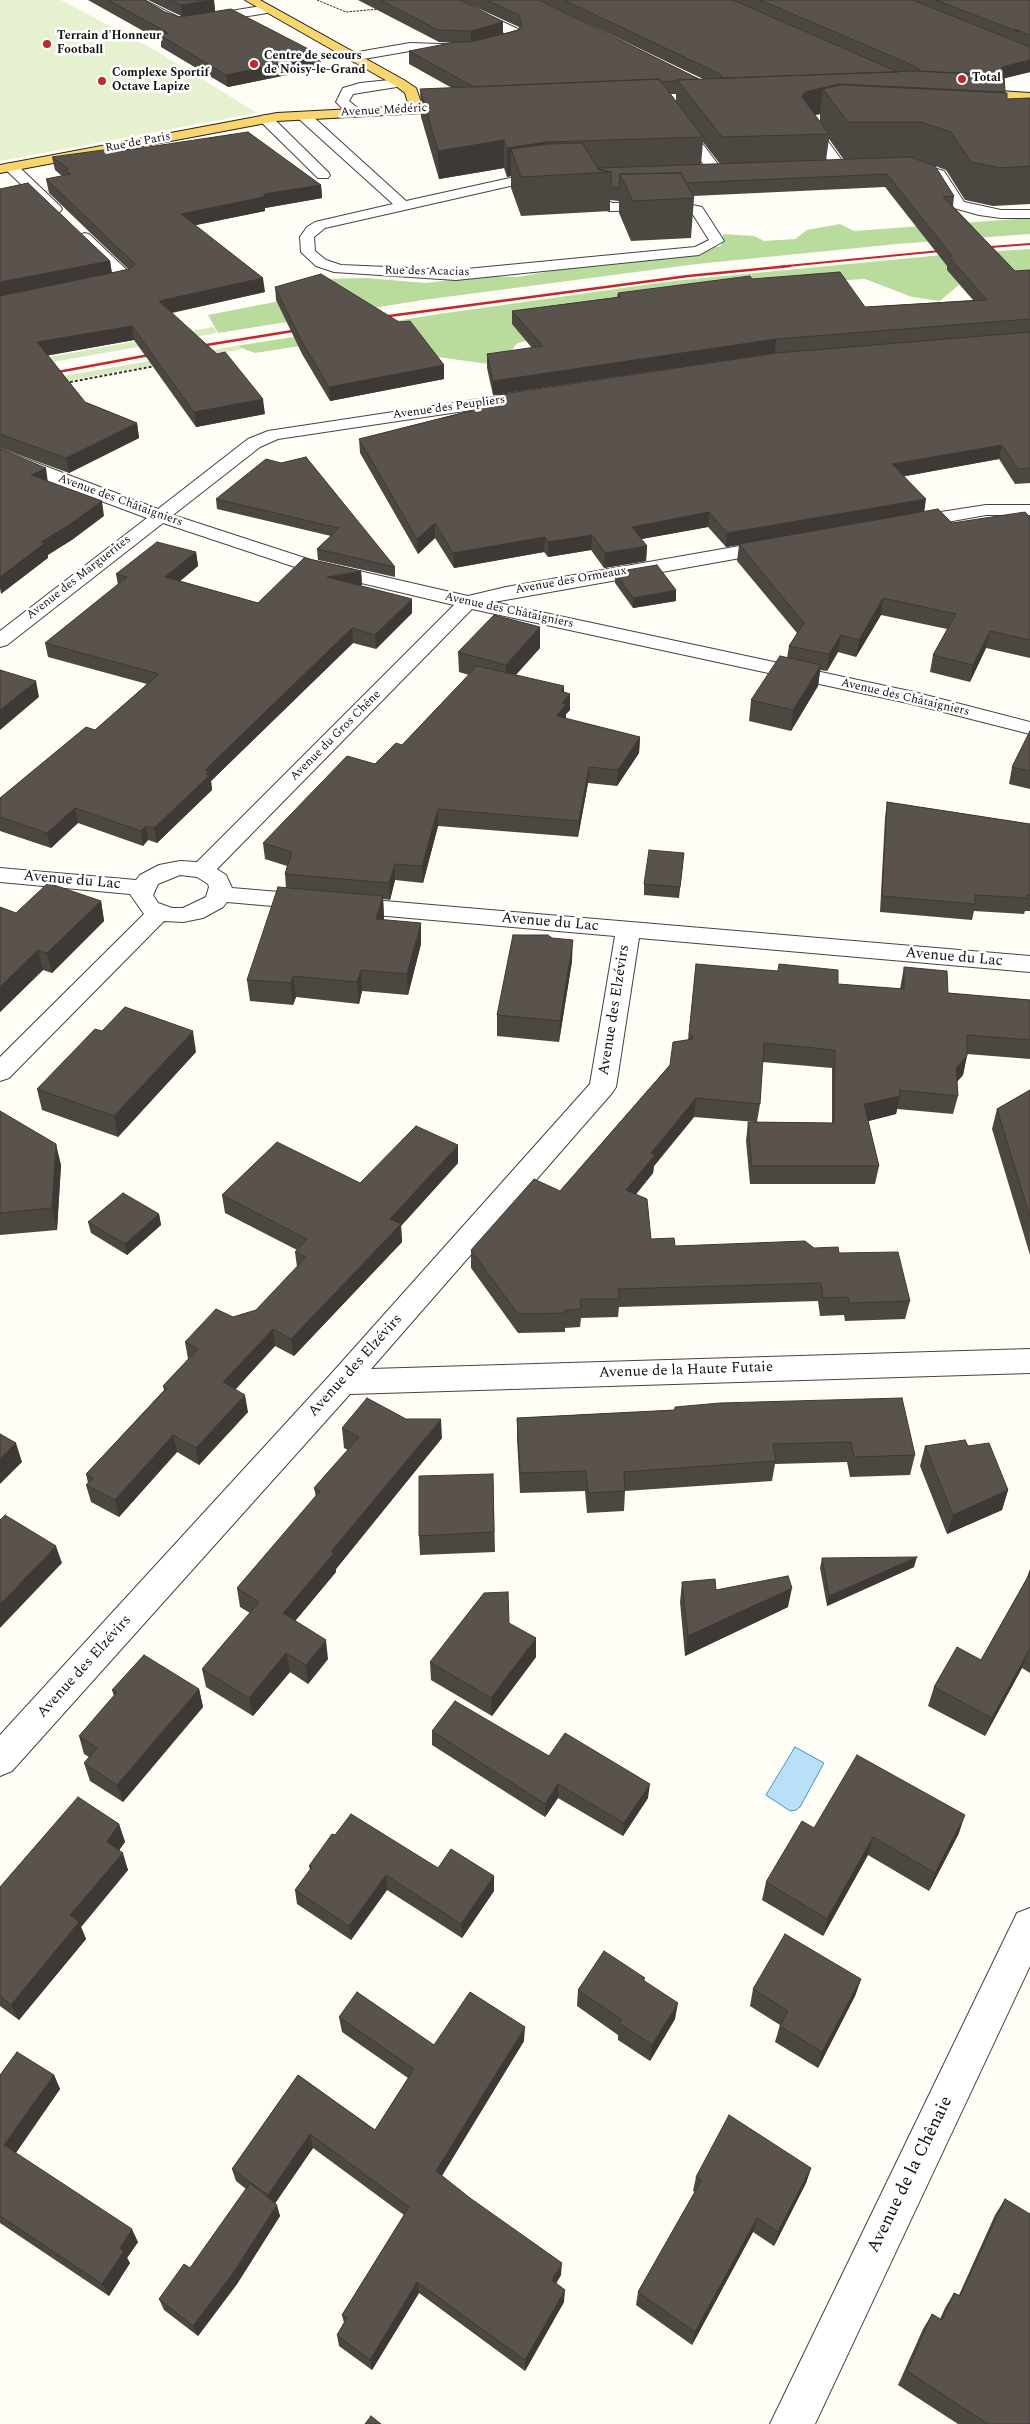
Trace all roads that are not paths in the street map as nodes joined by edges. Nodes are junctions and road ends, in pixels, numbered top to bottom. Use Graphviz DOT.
graph roads {
  1 [pos="136,0"];
  2 [pos="251,0"];
  3 [pos="447,0"];
  4 [pos="267,9"];
  5 [pos="352,57"];
  6 [pos="399,83"];
  7 [pos="955,93"];
  8 [pos="1030,97"];
  9 [pos="269,104"];
  10 [pos="470,107"];
  11 [pos="418,109"];
  12 [pos="354,112"];
  13 [pos="672,113"];
  14 [pos="304,116"];
  15 [pos="277,118"];
  16 [pos="828,118"];
  17 [pos="839,166"];
  18 [pos="856,166"];
  19 [pos="917,166"];
  20 [pos="820,167"];
  21 [pos="5,168"];
  22 [pos="734,169"];
  23 [pos="714,170"];
  24 [pos="695,171"];
  25 [pos="607,174"];
  26 [pos="323,175"];
  27 [pos="587,175"];
  28 [pos="403,206"];
  29 [pos="1030,214"];
  30 [pos="88,286"];
  31 [pos="549,394"];
  32 [pos="0,454"];
  33 [pos="1030,510"];
  34 [pos="159,516"];
  35 [pos="888,527"];
  36 [pos="790,544"];
  37 [pos="468,602"];
  38 [pos="0,641"];
  39 [pos="1030,728"];
  40 [pos="203,870"];
  41 [pos="0,875"];
  42 [pos="143,888"];
  43 [pos="220,894"];
  44 [pos="158,913"];
  45 [pos="628,930"];
  46 [pos="1030,964"];
  47 [pos="0,1072"];
  48 [pos="1030,1361"];
  49 [pos="342,1382"];
  50 [pos="0,1760"];
  51 [pos="1030,1926"];
  52 [pos="792,2424"];
  1 -- 4 [label="street"];
  2 -- 4 [label="main road"];
  3 -- 5 [label="street"];
  4 -- 5 [label="main road"];
  5 -- 6 [label="main road"];
  6 -- 11 [label="main road"];
  6 -- 12 [label="street"];
  7 -- 8 [label="main road"];
  9 -- 15 [label="street"];
  10 -- 11 [label="main road, Avenue Médéric"];
  11 -- 12 [label="main road, Avenue Médéric"];
  12 -- 14 [label="main road, Avenue Médéric"];
  13 -- 23 [label="street"];
  14 -- 15 [label="main road, Avenue Médéric"];
  14 -- 28 [label="street"];
  15 -- 21 [label="main road, Rue de Paris"];
  15 -- 26 [label="street"];
  16 -- 17 [label="street"];
  17 -- 18 [label="street"];
  17 -- 20 [label="street"];
  19 -- 29 [label="street"];
  21 -- 30 [label="street"];
  22 -- 23 [label="street"];
  23 -- 24 [label="street"];
  25 -- 27 [label="street, Rue des Acacias"];
  27 -- 28 [label="street, Rue des Acacias"];
  27 -- 28 [label="street, Rue des Acacias"];
  31 -- 34 [label="street, Avenue des Peupliers"];
  32 -- 34 [label="street, Avenue des Châtaigniers"];
  33 -- 35 [label="street"];
  34 -- 37 [label="street, Avenue des Châtaigniers"];
  34 -- 38 [label="street, Avenue des Marguerites"];
  36 -- 37 [label="street, Avenue des Ormeaux"];
  37 -- 39 [label="street, Avenue des Châtaigniers"];
  37 -- 40 [label="street, Avenue du Gros Chêne"];
  40 -- 42 [label="street"];
  40 -- 43 [label="street"];
  41 -- 42 [label="street, Avenue du Lac"];
  42 -- 44 [label="street"];
  43 -- 44 [label="street"];
  43 -- 45 [label="street, Avenue du Lac"];
  44 -- 47 [label="street"];
  45 -- 46 [label="street, Avenue du Lac"];
  45 -- 49 [label="street, Avenue des Elzévirs"];
  48 -- 49 [label="street, Avenue de la Haute Futaie"];
  49 -- 50 [label="street, Avenue des Elzévirs"];
  51 -- 52 [label="street, Avenue de la Chênaie"];
}
